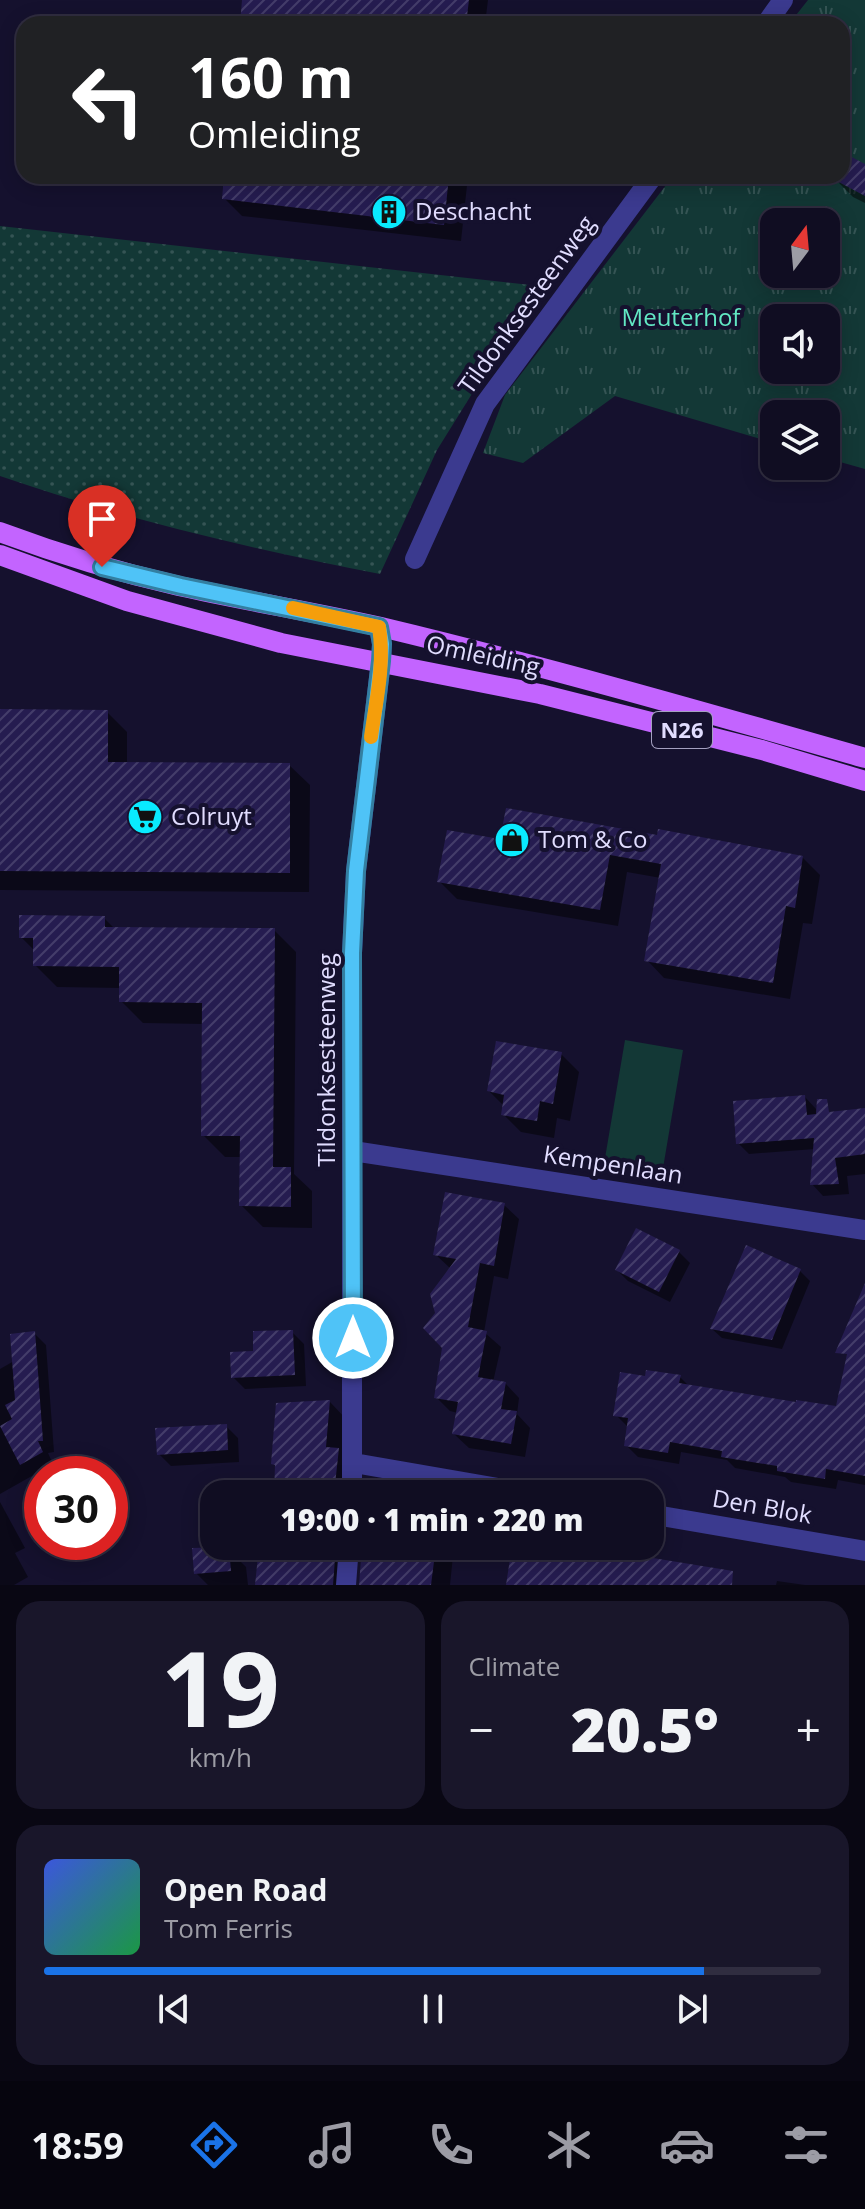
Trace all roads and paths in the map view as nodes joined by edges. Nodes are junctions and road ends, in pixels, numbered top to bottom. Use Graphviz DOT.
graph roads {
  1 [pos="647,184"];
  2 [pos="0,532"];
  3 [pos="0,555"];
  4 [pos="415,559"];
  5 [pos="379,627"];
  6 [pos="381,661"];
  7 [pos="865,758"];
  8 [pos="865,781"];
  9 [pos="353,1151"];
  10 [pos="865,1230"];
  11 [pos="354,1463"];
  12 [pos="353,1480"];
  13 [pos="452,1480"];
  14 [pos="664,1516"];
  15 [pos="865,1551"];
  16 [pos="348,1560"];
  17 [pos="346,1585"];
  1 -- 4 [label="street, Tildonksesteenweg"];
  2 -- 5 [label="main road, Omleiding / N26"];
  3 -- 6 [label="main road, Omleiding / N26"];
  5 -- 6 [label="street, Tildonksesteenweg"];
  5 -- 7 [label="main road, Omleiding / N26"];
  6 -- 8 [label="main road, Omleiding / N26"];
  6 -- 9 [label="street, Tildonksesteenweg"];
  9 -- 10 [label="street, Kempenlaan"];
  9 -- 11 [label="street, Tildonksesteenweg"];
  11 -- 12 [label="street, Tildonksesteenweg"];
  11 -- 13 [label="street"];
  14 -- 15 [label="street, Den Blok"];
  16 -- 17 [label="street"];
}
